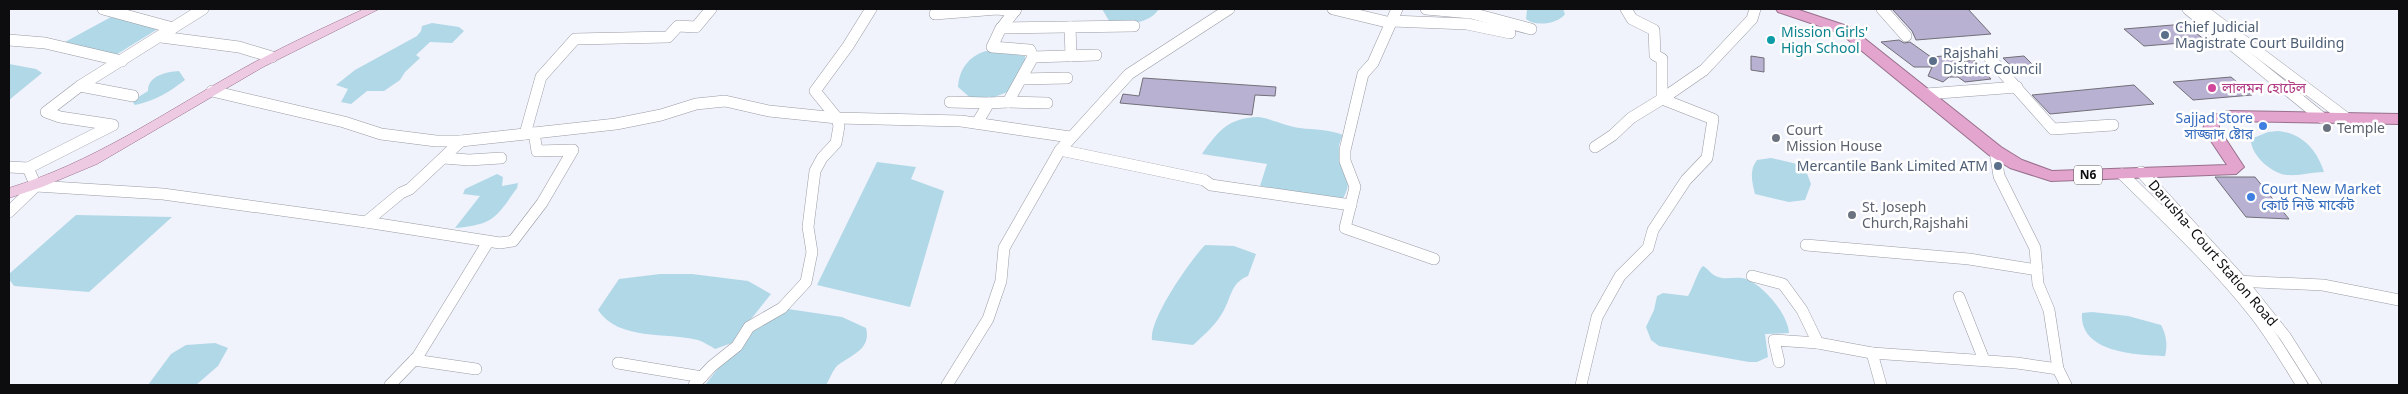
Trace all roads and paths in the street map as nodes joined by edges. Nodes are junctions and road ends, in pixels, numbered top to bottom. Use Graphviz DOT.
graph roads {
  1 [pos="103,9"];
  2 [pos="203,9"];
  3 [pos="373,9"];
  4 [pos="711,9"];
  5 [pos="871,9"];
  6 [pos="938,9"];
  7 [pos="1229,9"];
  8 [pos="1333,9"];
  9 [pos="1397,9"];
  10 [pos="1426,9"];
  11 [pos="1626,9"];
  12 [pos="1755,9"];
  13 [pos="1769,9"];
  14 [pos="1783,9"];
  15 [pos="1882,9"];
  16 [pos="2188,9"];
  17 [pos="2201,9"];
  18 [pos="1015,10"];
  19 [pos="1391,22"];
  20 [pos="1825,22"];
  21 [pos="1134,26"];
  22 [pos="1070,27"];
  23 [pos="174,28"];
  24 [pos="1001,28"];
  25 [pos="1531,29"];
  26 [pos="1510,33"];
  27 [pos="1906,36"];
  28 [pos="161,37"];
  29 [pos="9,40"];
  30 [pos="1096,55"];
  31 [pos="1071,56"];
  32 [pos="272,57"];
  33 [pos="1032,57"];
  34 [pos="1989,57"];
  35 [pos="122,61"];
  36 [pos="1067,78"];
  37 [pos="1021,79"];
  38 [pos="80,86"];
  39 [pos="2017,87"];
  40 [pos="212,91"];
  41 [pos="1926,94"];
  42 [pos="133,96"];
  43 [pos="1662,99"];
  44 [pos="950,102"];
  45 [pos="989,102"];
  46 [pos="1008,102"];
  47 [pos="1047,103"];
  48 [pos="2399,113"];
  49 [pos="2319,115"];
  50 [pos="2343,116"];
  51 [pos="837,118"];
  52 [pos="2399,119"];
  53 [pos="977,123"];
  54 [pos="2113,125"];
  55 [pos="530,134"];
  56 [pos="1070,136"];
  57 [pos="461,141"];
  58 [pos="1595,147"];
  59 [pos="1060,150"];
  60 [pos="1995,151"];
  61 [pos="444,158"];
  62 [pos="500,158"];
  63 [pos="9,167"];
  64 [pos="28,168"];
  65 [pos="2141,172"];
  66 [pos="2122,174"];
  67 [pos="36,186"];
  68 [pos="9,193"];
  69 [pos="1351,205"];
  70 [pos="9,212"];
  71 [pos="366,222"];
  72 [pos="488,242"];
  73 [pos="1806,245"];
  74 [pos="1434,260"];
  75 [pos="2037,270"];
  76 [pos="1752,276"];
  77 [pos="2226,281"];
  78 [pos="2240,281"];
  79 [pos="1959,297"];
  80 [pos="2399,300"];
  81 [pos="1818,343"];
  82 [pos="1872,353"];
  83 [pos="414,360"];
  84 [pos="1984,360"];
  85 [pos="1780,362"];
  86 [pos="618,363"];
  87 [pos="476,369"];
  88 [pos="2058,369"];
  89 [pos="698,381"];
  90 [pos="390,385"];
  91 [pos="948,385"];
  92 [pos="1581,385"];
  93 [pos="1881,385"];
  94 [pos="2066,385"];
  95 [pos="2302,385"];
  96 [pos="2316,385"];
  1 -- 23 [label="street"];
  2 -- 23 [label="street"];
  3 -- 32 [label="main road"];
  4 -- 55 [label="street"];
  5 -- 51 [label="street"];
  6 -- 18 [label="street"];
  7 -- 56 [label="street"];
  8 -- 19 [label="street"];
  9 -- 19 [label="street"];
  10 -- 25 [label="street"];
  11 -- 43 [label="street"];
  12 -- 43 [label="street"];
  13 -- 20 [label="highway, N6"];
  14 -- 20 [label="highway, N6"];
  15 -- 27 [label="street"];
  16 -- 49 [label="street"];
  17 -- 50 [label="street"];
  18 -- 24 [label="street"];
  19 -- 26 [label="street"];
  19 -- 69 [label="street"];
  20 -- 41 [label="highway, N6"];
  21 -- 22 [label="street"];
  22 -- 24 [label="street"];
  22 -- 31 [label="street"];
  23 -- 28 [label="street"];
  24 -- 33 [label="street"];
  28 -- 32 [label="street"];
  28 -- 35 [label="street"];
  29 -- 35 [label="street"];
  30 -- 31 [label="street"];
  31 -- 33 [label="street"];
  32 -- 40 [label="main road"];
  33 -- 37 [label="street"];
  34 -- 39 [label="street"];
  35 -- 38 [label="street"];
  36 -- 37 [label="street"];
  37 -- 46 [label="street"];
  38 -- 42 [label="street"];
  38 -- 64 [label="street"];
  39 -- 41 [label="street"];
  39 -- 54 [label="street"];
  40 -- 57 [label="street"];
  40 -- 67 [label="main road"];
  41 -- 60 [label="highway, N6"];
  43 -- 58 [label="street"];
  43 -- 92 [label="street"];
  44 -- 45 [label="street"];
  45 -- 46 [label="street"];
  45 -- 53 [label="street"];
  46 -- 47 [label="street"];
  48 -- 50 [label="highway, N6"];
  49 -- 50 [label="highway, N6"];
  49 -- 65 [label="highway, N6"];
  50 -- 52 [label="highway, N6"];
  51 -- 53 [label="street"];
  51 -- 55 [label="street"];
  51 -- 89 [label="street"];
  53 -- 56 [label="street"];
  55 -- 57 [label="street"];
  55 -- 72 [label="street"];
  56 -- 59 [label="street"];
  57 -- 61 [label="street"];
  59 -- 69 [label="street"];
  59 -- 91 [label="street"];
  60 -- 66 [label="highway, N6"];
  60 -- 75 [label="street"];
  61 -- 62 [label="street"];
  61 -- 71 [label="street"];
  63 -- 64 [label="street"];
  64 -- 67 [label="street"];
  65 -- 66 [label="highway, N6"];
  65 -- 78 [label="street, Darusha- Court Station Road"];
  66 -- 77 [label="street, Darusha- Court Station Road"];
  67 -- 68 [label="main road"];
  67 -- 70 [label="street"];
  67 -- 71 [label="street"];
  69 -- 74 [label="street"];
  71 -- 72 [label="street"];
  72 -- 83 [label="street"];
  73 -- 75 [label="street"];
  75 -- 88 [label="street"];
  76 -- 81 [label="street"];
  77 -- 78 [label="street"];
  77 -- 95 [label="street, Darusha- Court Station Road"];
  78 -- 80 [label="street"];
  78 -- 96 [label="street, Darusha- Court Station Road"];
  79 -- 84 [label="street"];
  81 -- 82 [label="street"];
  81 -- 85 [label="street"];
  82 -- 84 [label="street"];
  82 -- 93 [label="street"];
  83 -- 87 [label="street"];
  83 -- 90 [label="street"];
  84 -- 88 [label="street"];
  86 -- 89 [label="street"];
  88 -- 94 [label="street"];
}
